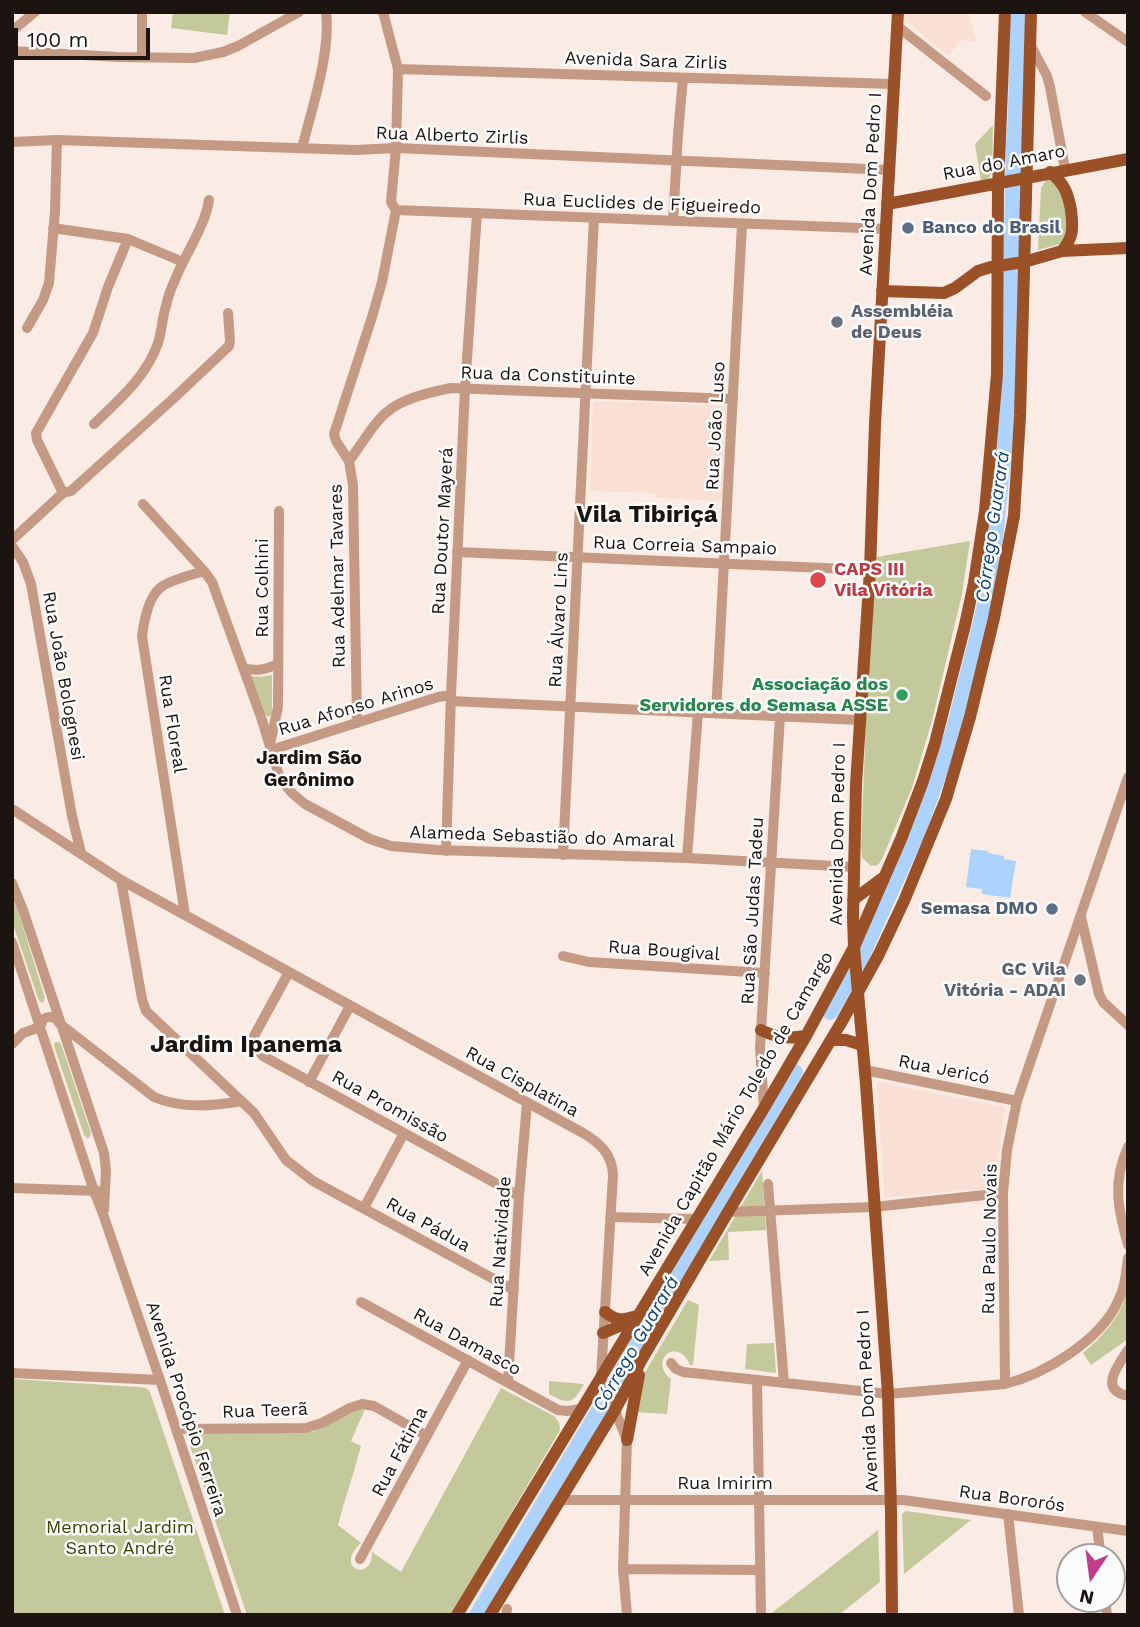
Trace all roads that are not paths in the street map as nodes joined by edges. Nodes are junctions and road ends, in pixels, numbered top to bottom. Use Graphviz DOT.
graph roads {
  1 [pos="35,12"];
  2 [pos="142,12"];
  3 [pos="299,12"];
  4 [pos="327,12"];
  5 [pos="383,12"];
  6 [pos="1005,12"];
  7 [pos="1031,12"];
  8 [pos="1085,12"];
  9 [pos="1097,12"];
  10 [pos="897,19"];
  11 [pos="1103,24"];
  12 [pos="12,31"];
  13 [pos="1128,42"];
  14 [pos="1030,44"];
  15 [pos="12,51"];
  16 [pos="142,57"];
  17 [pos="398,69"];
  18 [pos="683,78"];
  19 [pos="894,84"];
  20 [pos="986,96"];
  21 [pos="57,140"];
  22 [pos="12,142"];
  23 [pos="302,148"];
  24 [pos="396,148"];
  25 [pos="1128,159"];
  26 [pos="677,160"];
  27 [pos="1065,169"];
  28 [pos="890,170"];
  29 [pos="1050,172"];
  30 [pos="1013,180"];
  31 [pos="209,200"];
  32 [pos="887,204"];
  33 [pos="396,210"];
  34 [pos="477,213"];
  35 [pos="594,218"];
  36 [pos="673,221"];
  37 [pos="742,224"];
  38 [pos="54,228"];
  39 [pos="886,229"];
  40 [pos="128,239"];
  41 [pos="1128,248"];
  42 [pos="1062,251"];
  43 [pos="183,262"];
  44 [pos="1011,264"];
  45 [pos="882,291"];
  46 [pos="228,313"];
  47 [pos="27,328"];
  48 [pos="465,388"];
  49 [pos="586,393"];
  50 [pos="733,399"];
  51 [pos="94,424"];
  52 [pos="349,461"];
  53 [pos="62,493"];
  54 [pos="143,504"];
  55 [pos="279,511"];
  56 [pos="12,540"];
  57 [pos="12,546"];
  58 [pos="457,552"];
  59 [pos="578,558"];
  60 [pos="725,564"];
  61 [pos="870,570"];
  62 [pos="204,571"];
  63 [pos="278,664"];
  64 [pos="244,668"];
  65 [pos="451,698"];
  66 [pos="570,707"];
  67 [pos="698,712"];
  68 [pos="716,713"];
  69 [pos="779,716"];
  70 [pos="859,720"];
  71 [pos="357,723"];
  72 [pos="271,747"];
  73 [pos="1128,777"];
  74 [pos="12,809"];
  75 [pos="72,816"];
  76 [pos="58,839"];
  77 [pos="446,851"];
  78 [pos="81,853"];
  79 [pos="563,855"];
  80 [pos="687,858"];
  81 [pos="772,863"];
  82 [pos="853,867"];
  83 [pos="884,877"];
  84 [pos="121,880"];
  85 [pos="12,883"];
  86 [pos="853,900"];
  87 [pos="185,915"];
  88 [pos="1080,916"];
  89 [pos="12,942"];
  90 [pos="854,952"];
  91 [pos="563,956"];
  92 [pos="289,972"];
  93 [pos="765,973"];
  94 [pos="858,992"];
  95 [pos="350,1006"];
  96 [pos="60,1024"];
  97 [pos="1128,1025"];
  98 [pos="40,1027"];
  99 [pos="761,1030"];
  100 [pos="806,1036"];
  101 [pos="832,1040"];
  102 [pos="12,1044"];
  103 [pos="862,1045"];
  104 [pos="865,1070"];
  105 [pos="309,1082"];
  106 [pos="242,1101"];
  107 [pos="1017,1101"];
  108 [pos="527,1103"];
  109 [pos="764,1108"];
  110 [pos="404,1133"];
  111 [pos="1128,1147"];
  112 [pos="768,1184"];
  113 [pos="12,1188"];
  114 [pos="93,1191"];
  115 [pos="105,1191"];
  116 [pos="1003,1194"];
  117 [pos="519,1196"];
  118 [pos="874,1207"];
  119 [pos="363,1208"];
  120 [pos="770,1210"];
  121 [pos="728,1212"];
  122 [pos="103,1214"];
  123 [pos="610,1217"];
  124 [pos="696,1219"];
  125 [pos="1128,1245"];
  126 [pos="1128,1258"];
  127 [pos="514,1290"];
  128 [pos="361,1302"];
  129 [pos="605,1312"];
  130 [pos="636,1317"];
  131 [pos="603,1333"];
  132 [pos="1128,1350"];
  133 [pos="642,1359"];
  134 [pos="468,1360"];
  135 [pos="671,1363"];
  136 [pos="12,1373"];
  137 [pos="160,1380"];
  138 [pos="757,1380"];
  139 [pos="602,1381"];
  140 [pos="508,1382"];
  141 [pos="783,1382"];
  142 [pos="1005,1384"];
  143 [pos="888,1394"];
  144 [pos="1128,1396"];
  145 [pos="612,1404"];
  146 [pos="581,1409"];
  147 [pos="558,1410"];
  148 [pos="176,1429"];
  149 [pos="569,1430"];
  150 [pos="427,1436"];
  151 [pos="627,1440"];
  152 [pos="626,1499"];
  153 [pos="759,1499"];
  154 [pos="560,1500"];
  155 [pos="891,1500"];
  156 [pos="1008,1514"];
  157 [pos="1097,1527"];
  158 [pos="1128,1531"];
  159 [pos="1099,1543"];
  160 [pos="360,1559"];
  161 [pos="623,1569"];
  162 [pos="760,1570"];
  163 [pos="237,1615"];
  164 [pos="457,1615"];
  165 [pos="490,1615"];
  166 [pos="627,1615"];
  167 [pos="761,1615"];
  168 [pos="892,1615"];
  169 [pos="1019,1615"];
  1 -- 12 [label="street"];
  2 -- 16 [label="street"];
  3 -- 16 [label="street"];
  4 -- 23 [label="street"];
  5 -- 17 [label="street, Rua Adelmar Tavares"];
  6 -- 30 [label="main road, Avenida Capitão Mário Toledo de Camargo"];
  7 -- 14 [label="main road, Avenida Capitão Mário Toledo de Camargo"];
  8 -- 11 [label="street"];
  9 -- 11 [label="street"];
  10 -- 19 [label="main road, Avenida Dom Pedro I"];
  10 -- 20 [label="street"];
  11 -- 13 [label="street"];
  14 -- 27 [label="street"];
  14 -- 30 [label="main road, Avenida Capitão Mário Toledo de Camargo"];
  15 -- 16 [label="street"];
  17 -- 18 [label="street, Avenida Sara Zirlis"];
  17 -- 24 [label="street, Rua Adelmar Tavares"];
  18 -- 19 [label="street, Avenida Sara Zirlis"];
  18 -- 26 [label="street"];
  19 -- 28 [label="main road, Avenida Dom Pedro I"];
  21 -- 22 [label="street, Rua Alberto Zirlis"];
  21 -- 23 [label="street, Rua Alberto Zirlis"];
  21 -- 38 [label="street"];
  23 -- 24 [label="street, Rua Alberto Zirlis"];
  24 -- 26 [label="street, Rua Alberto Zirlis"];
  24 -- 33 [label="street, Rua Adelmar Tavares"];
  25 -- 27 [label="main road, Rua do Amaro"];
  26 -- 28 [label="street, Rua Alberto Zirlis"];
  26 -- 36 [label="street"];
  27 -- 29 [label="main road, Rua do Amaro"];
  28 -- 32 [label="main road, Avenida Dom Pedro I"];
  29 -- 30 [label="main road, Rua do Amaro"];
  29 -- 42 [label="main road"];
  30 -- 32 [label="main road, Rua do Amaro"];
  30 -- 44 [label="main road, Avenida Capitão Mário Toledo de Camargo"];
  30 -- 44 [label="main road, Avenida Capitão Mário Toledo de Camargo"];
  31 -- 43 [label="street"];
  32 -- 39 [label="main road, Avenida Dom Pedro I"];
  33 -- 34 [label="street, Rua Euclides de Figueiredo"];
  33 -- 52 [label="street, Rua Adelmar Tavares"];
  34 -- 35 [label="street, Rua Euclides de Figueiredo"];
  34 -- 48 [label="street, Rua Doutor Mayerá"];
  35 -- 36 [label="street, Rua Euclides de Figueiredo"];
  35 -- 49 [label="street, Rua Álvaro Lins"];
  36 -- 37 [label="street, Rua Euclides de Figueiredo"];
  37 -- 39 [label="street, Rua Euclides de Figueiredo"];
  37 -- 50 [label="street, Rua João Luso"];
  38 -- 40 [label="street"];
  38 -- 47 [label="street"];
  39 -- 45 [label="main road, Avenida Dom Pedro I"];
  40 -- 43 [label="street"];
  40 -- 53 [label="street"];
  41 -- 42 [label="main road"];
  42 -- 44 [label="main road"];
  43 -- 51 [label="street"];
  44 -- 45 [label="main road"];
  44 -- 83 [label="main road, Avenida Capitão Mário Toledo de Camargo"];
  44 -- 94 [label="main road, Avenida Capitão Mário Toledo de Camargo"];
  45 -- 61 [label="main road, Avenida Dom Pedro I"];
  46 -- 53 [label="street"];
  48 -- 49 [label="street, Rua da Constituinte"];
  48 -- 52 [label="street, Rua da Constituinte"];
  48 -- 58 [label="street, Rua Doutor Mayerá"];
  49 -- 50 [label="street, Rua da Constituinte"];
  49 -- 59 [label="street, Rua Álvaro Lins"];
  50 -- 60 [label="street, Rua João Luso"];
  52 -- 71 [label="street, Rua Adelmar Tavares"];
  53 -- 56 [label="street"];
  54 -- 62 [label="street, Alameda Sebastião do Amaral"];
  55 -- 63 [label="street, Rua Colhini"];
  57 -- 75 [label="street, Rua João Bolognesi"];
  58 -- 59 [label="street, Rua Correia Sampaio"];
  58 -- 65 [label="street, Rua Doutor Mayerá"];
  59 -- 60 [label="street, Rua Correia Sampaio"];
  59 -- 66 [label="street, Rua Álvaro Lins"];
  60 -- 61 [label="street, Rua Correia Sampaio"];
  60 -- 68 [label="street, Rua João Luso"];
  61 -- 70 [label="main road, Avenida Dom Pedro I"];
  62 -- 64 [label="street, Alameda Sebastião do Amaral"];
  62 -- 87 [label="street, Rua Floreal"];
  63 -- 64 [label="street"];
  63 -- 72 [label="street, Rua Colhini"];
  64 -- 72 [label="street, Alameda Sebastião do Amaral"];
  65 -- 66 [label="street, Rua Afonso Arinos"];
  65 -- 71 [label="street, Rua Afonso Arinos"];
  65 -- 77 [label="street, Rua Doutor Mayerá"];
  66 -- 67 [label="street, Rua Afonso Arinos"];
  66 -- 79 [label="street, Rua Álvaro Lins"];
  67 -- 68 [label="street, Rua Afonso Arinos"];
  67 -- 80 [label="street"];
  68 -- 69 [label="street, Rua Afonso Arinos"];
  69 -- 70 [label="street, Rua Afonso Arinos"];
  69 -- 81 [label="street, Rua São Judas Tadeu"];
  70 -- 82 [label="main road, Avenida Dom Pedro I"];
  71 -- 72 [label="street, Rua Afonso Arinos"];
  72 -- 77 [label="street, Alameda Sebastião do Amaral"];
  73 -- 88 [label="street, Rua Paulo Novais"];
  74 -- 76 [label="street, Rua Cisplatina"];
  75 -- 76 [label="street"];
  75 -- 78 [label="street, Rua João Bolognesi"];
  76 -- 78 [label="street, Rua Cisplatina"];
  77 -- 79 [label="street, Alameda Sebastião do Amaral"];
  78 -- 84 [label="street, Rua Cisplatina"];
  79 -- 80 [label="street, Alameda Sebastião do Amaral"];
  80 -- 81 [label="street, Alameda Sebastião do Amaral"];
  81 -- 82 [label="street, Alameda Sebastião do Amaral"];
  81 -- 93 [label="street, Rua São Judas Tadeu"];
  82 -- 83 [label="main road"];
  82 -- 86 [label="main road, Avenida Dom Pedro I"];
  83 -- 86 [label="main road"];
  83 -- 90 [label="main road, Avenida Capitão Mário Toledo de Camargo"];
  84 -- 87 [label="street, Rua Cisplatina"];
  84 -- 106 [label="street, Rua Pádua"];
  85 -- 96 [label="street, Avenida Procópio Ferreira"];
  86 -- 90 [label="main road, Avenida Dom Pedro I"];
  87 -- 92 [label="street, Rua Cisplatina"];
  88 -- 97 [label="street"];
  88 -- 107 [label="street, Rua Paulo Novais"];
  89 -- 98 [label="street, Avenida Procópio Ferreira"];
  90 -- 94 [label="main road, Avenida Dom Pedro I"];
  90 -- 100 [label="main road, Avenida Capitão Mário Toledo de Camargo"];
  91 -- 93 [label="street, Rua Bougival"];
  92 -- 95 [label="street, Rua Cisplatina"];
  92 -- 105 [label="street, Rua Promissão"];
  93 -- 99 [label="street, Rua São Judas Tadeu"];
  94 -- 101 [label="main road, Avenida Capitão Mário Toledo de Camargo"];
  94 -- 103 [label="main road, Avenida Dom Pedro I"];
  95 -- 105 [label="street"];
  95 -- 108 [label="street, Rua Cisplatina"];
  96 -- 98 [label="street"];
  96 -- 106 [label="street"];
  96 -- 115 [label="street, Avenida Procópio Ferreira"];
  98 -- 102 [label="street"];
  98 -- 114 [label="street, Avenida Procópio Ferreira"];
  99 -- 100 [label="main road"];
  99 -- 109 [label="street, Rua São Judas Tadeu"];
  100 -- 109 [label="main road, Avenida Capitão Mário Toledo de Camargo"];
  101 -- 103 [label="main road"];
  101 -- 121 [label="main road, Avenida Capitão Mário Toledo de Camargo"];
  103 -- 104 [label="main road, Avenida Dom Pedro I"];
  104 -- 107 [label="street, Rua Jericó"];
  104 -- 118 [label="main road, Avenida Dom Pedro I"];
  105 -- 110 [label="street, Rua Promissão"];
  106 -- 119 [label="street, Rua Pádua"];
  107 -- 116 [label="street, Rua Paulo Novais"];
  108 -- 117 [label="street, Rua Natividade"];
  108 -- 123 [label="street, Rua Cisplatina"];
  109 -- 124 [label="main road, Avenida Capitão Mário Toledo de Camargo"];
  110 -- 117 [label="street, Rua Promissão"];
  110 -- 119 [label="street"];
  111 -- 125 [label="street"];
  112 -- 120 [label="street"];
  113 -- 114 [label="street"];
  114 -- 115 [label="street"];
  114 -- 122 [label="street, Avenida Procópio Ferreira"];
  115 -- 122 [label="street, Avenida Procópio Ferreira"];
  116 -- 118 [label="street"];
  116 -- 142 [label="street, Rua Paulo Novais"];
  117 -- 127 [label="street, Rua Natividade"];
  118 -- 120 [label="street"];
  118 -- 143 [label="main road, Avenida Dom Pedro I"];
  119 -- 127 [label="street, Rua Pádua"];
  120 -- 121 [label="street"];
  120 -- 141 [label="street"];
  121 -- 133 [label="main road, Avenida Capitão Mário Toledo de Camargo"];
  122 -- 137 [label="street, Avenida Procópio Ferreira"];
  123 -- 124 [label="street"];
  123 -- 129 [label="street, Rua Cisplatina"];
  124 -- 130 [label="main road, Avenida Capitão Mário Toledo de Camargo"];
  126 -- 142 [label="street"];
  127 -- 140 [label="street, Rua Natividade"];
  128 -- 134 [label="street, Rua Damasco"];
  129 -- 130 [label="main road"];
  129 -- 131 [label="street, Rua Cisplatina"];
  130 -- 131 [label="main road"];
  130 -- 139 [label="main road, Avenida Capitão Mário Toledo de Camargo"];
  131 -- 139 [label="street, Rua Cisplatina"];
  132 -- 144 [label="street"];
  133 -- 145 [label="main road, Avenida Capitão Mário Toledo de Camargo"];
  133 -- 151 [label="main road"];
  134 -- 140 [label="street, Rua Damasco"];
  134 -- 150 [label="street, Rua Fátima"];
  135 -- 138 [label="street"];
  136 -- 137 [label="street"];
  137 -- 148 [label="street, Avenida Procópio Ferreira"];
  138 -- 141 [label="street"];
  138 -- 153 [label="street"];
  139 -- 145 [label="street, Rua Cisplatina"];
  139 -- 146 [label="main road, Avenida Capitão Mário Toledo de Camargo"];
  140 -- 147 [label="street, Rua Damasco"];
  141 -- 143 [label="street"];
  142 -- 143 [label="street"];
  143 -- 155 [label="main road, Avenida Dom Pedro I"];
  145 -- 151 [label="street, Rua Cisplatina"];
  145 -- 154 [label="main road, Avenida Capitão Mário Toledo de Camargo"];
  146 -- 147 [label="street"];
  146 -- 149 [label="main road, Avenida Capitão Mário Toledo de Camargo"];
  147 -- 149 [label="street"];
  148 -- 150 [label="street, Rua Teerã"];
  148 -- 163 [label="street, Avenida Procópio Ferreira"];
  149 -- 164 [label="main road, Avenida Capitão Mário Toledo de Camargo"];
  150 -- 160 [label="street, Rua Fátima"];
  151 -- 152 [label="street, Rua Cisplatina"];
  152 -- 153 [label="street, Rua Imirim"];
  152 -- 154 [label="street, Rua Imirim"];
  152 -- 161 [label="street, Rua Cisplatina"];
  153 -- 155 [label="street, Rua Imirim"];
  153 -- 162 [label="street"];
  154 -- 165 [label="main road, Avenida Capitão Mário Toledo de Camargo"];
  155 -- 156 [label="street, Rua Bororós"];
  155 -- 168 [label="main road, Avenida Dom Pedro I"];
  156 -- 157 [label="street, Rua Bororós"];
  156 -- 169 [label="street"];
  157 -- 158 [label="street, Rua Bororós"];
  157 -- 159 [label="street"];
  161 -- 162 [label="street"];
  161 -- 166 [label="street, Rua Cisplatina"];
  162 -- 167 [label="street"];
}
